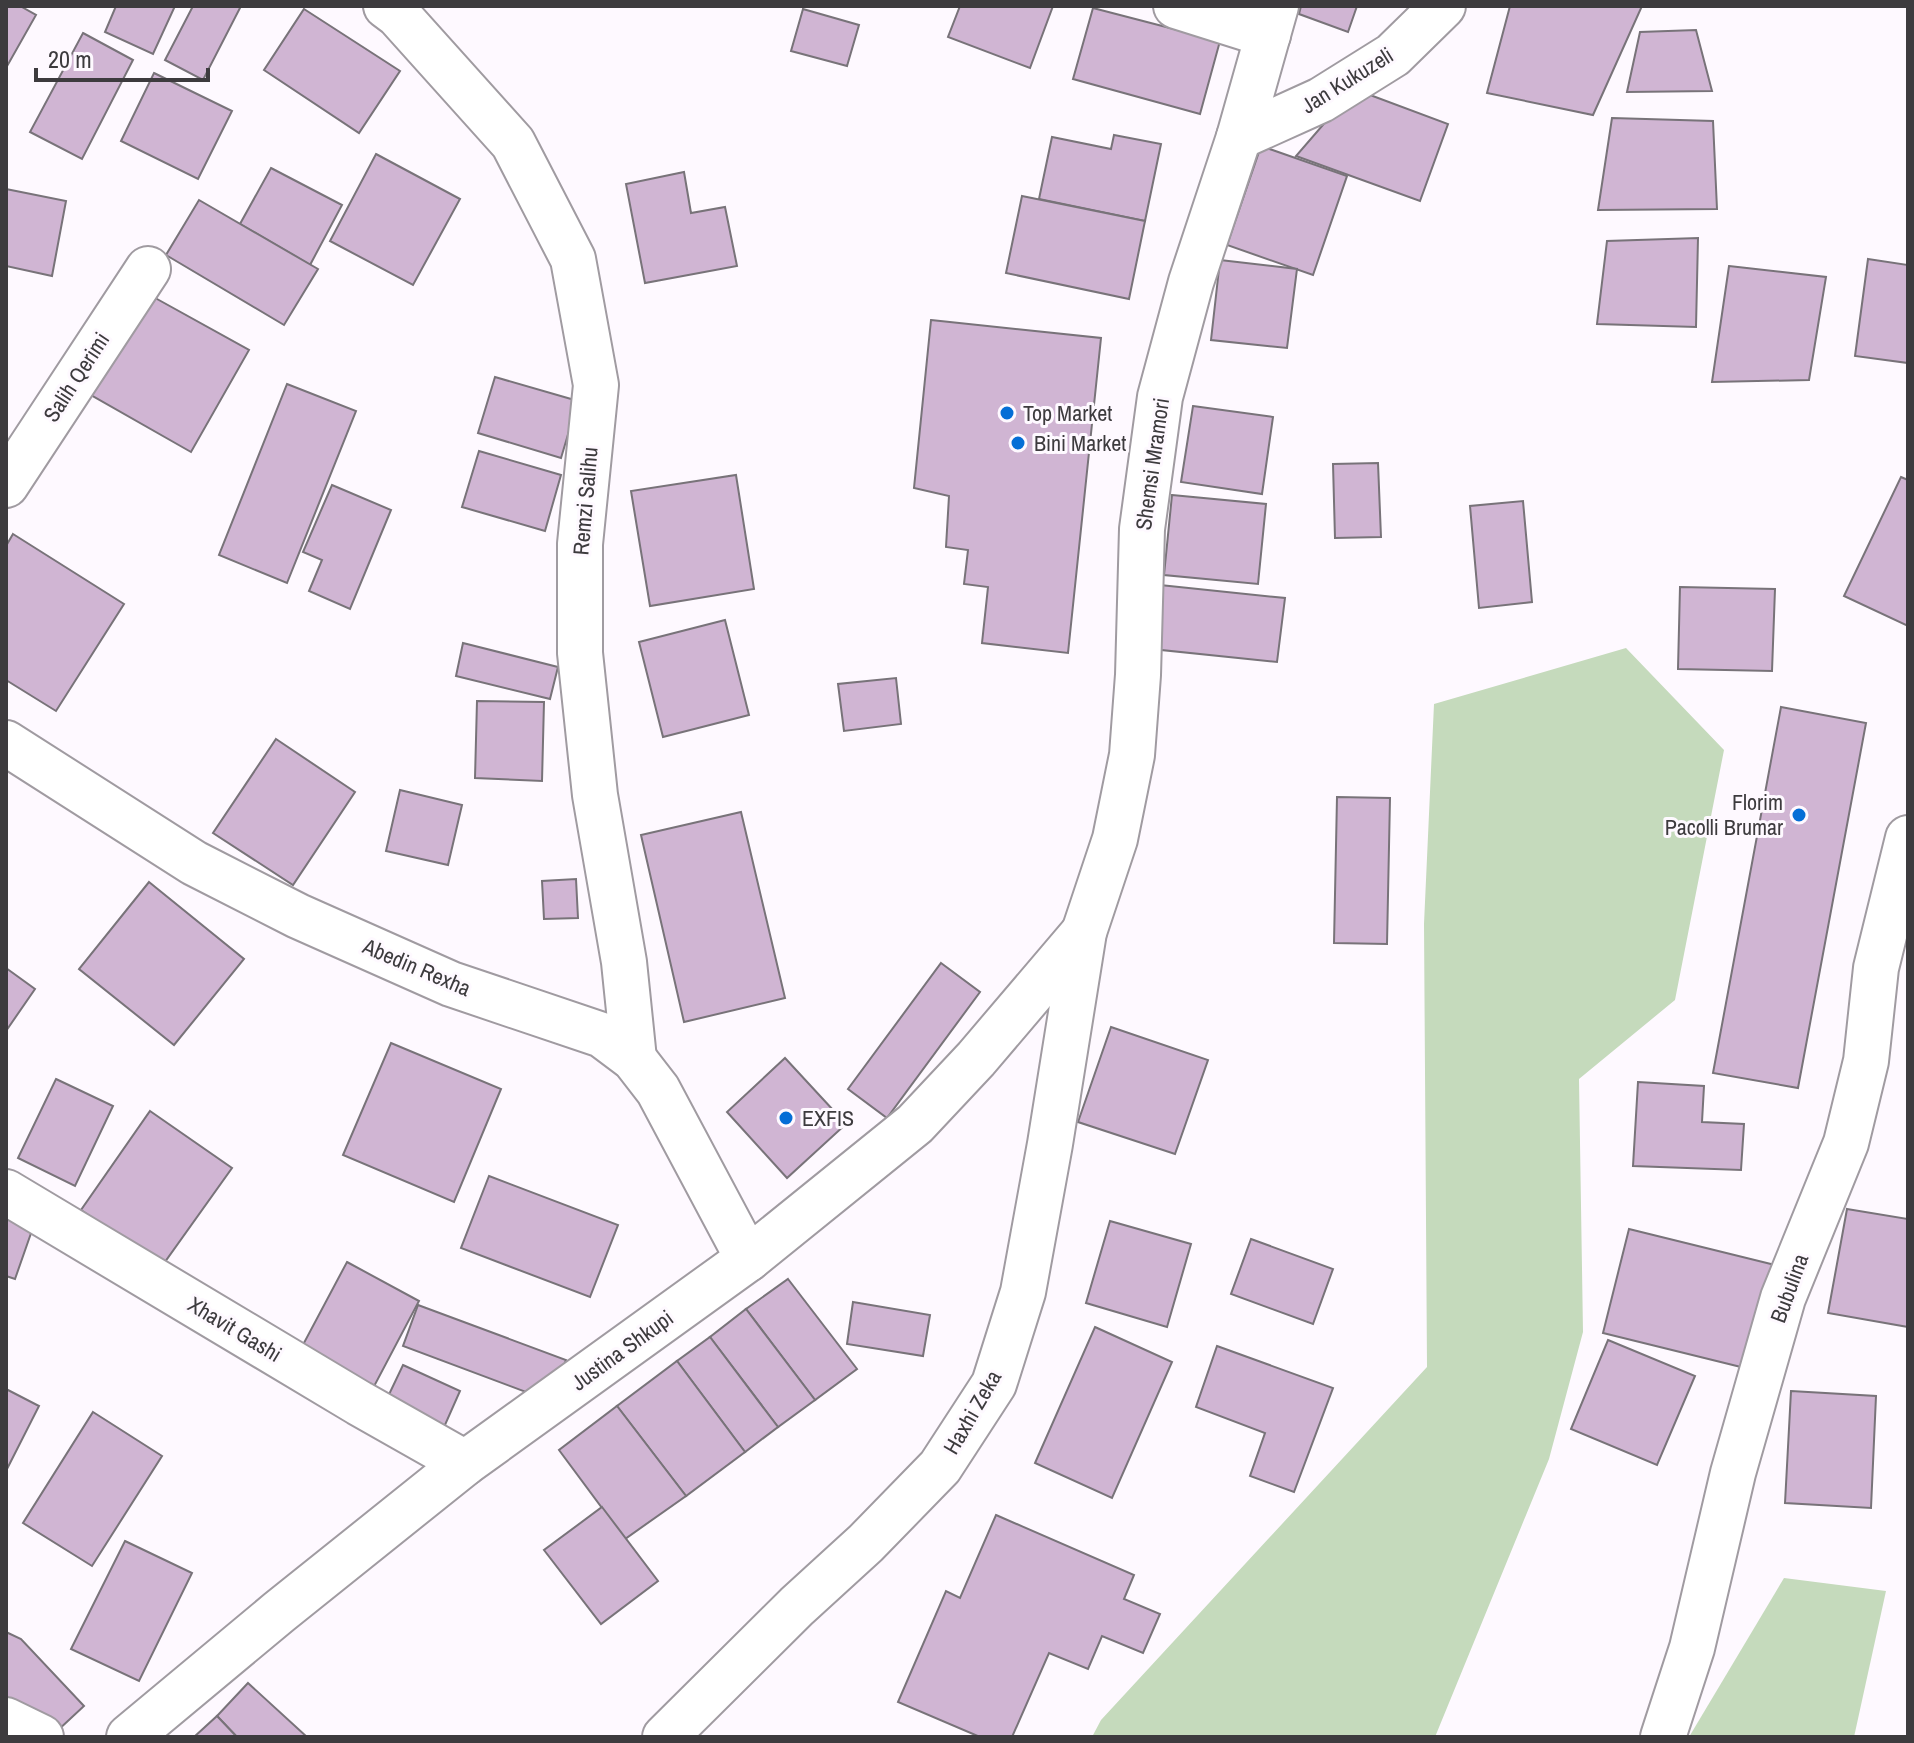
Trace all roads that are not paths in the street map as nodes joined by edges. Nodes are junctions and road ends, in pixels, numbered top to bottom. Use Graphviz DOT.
graph roads {
  1 [pos="386,6"];
  2 [pos="1176,6"];
  3 [pos="1443,6"];
  4 [pos="1272,21"];
  5 [pos="1239,137"];
  6 [pos="148,269"];
  7 [pos="6,485"];
  8 [pos="6,743"];
  9 [pos="1908,838"];
  10 [pos="1084,932"];
  11 [pos="634,1059"];
  12 [pos="6,1192"];
  13 [pos="748,1259"];
  14 [pos="465,1463"];
  15 [pos="6,1720"];
  16 [pos="41,1737"];
  17 [pos="129,1737"];
  18 [pos="665,1737"];
  19 [pos="1663,1737"];
  1 -- 11 [label="street, Remzi Salihu"];
  2 -- 4 [label="street"];
  3 -- 5 [label="street, Jan Kukuzeli"];
  4 -- 5 [label="street, Shemsi Mramori"];
  5 -- 10 [label="street, Shemsi Mramori"];
  6 -- 7 [label="street, Salih Qerimi"];
  8 -- 11 [label="street, Abedin Rexha"];
  9 -- 19 [label="street, Bubulina"];
  10 -- 13 [label="street, Justina Shkupi"];
  10 -- 18 [label="street, Haxhi Zeka"];
  11 -- 13 [label="street, Abedin Rexha"];
  12 -- 14 [label="street, Xhavit Gashi"];
  13 -- 14 [label="street, Justina Shkupi"];
  14 -- 17 [label="street, Justina Shkupi"];
  15 -- 16 [label="street"];
}
